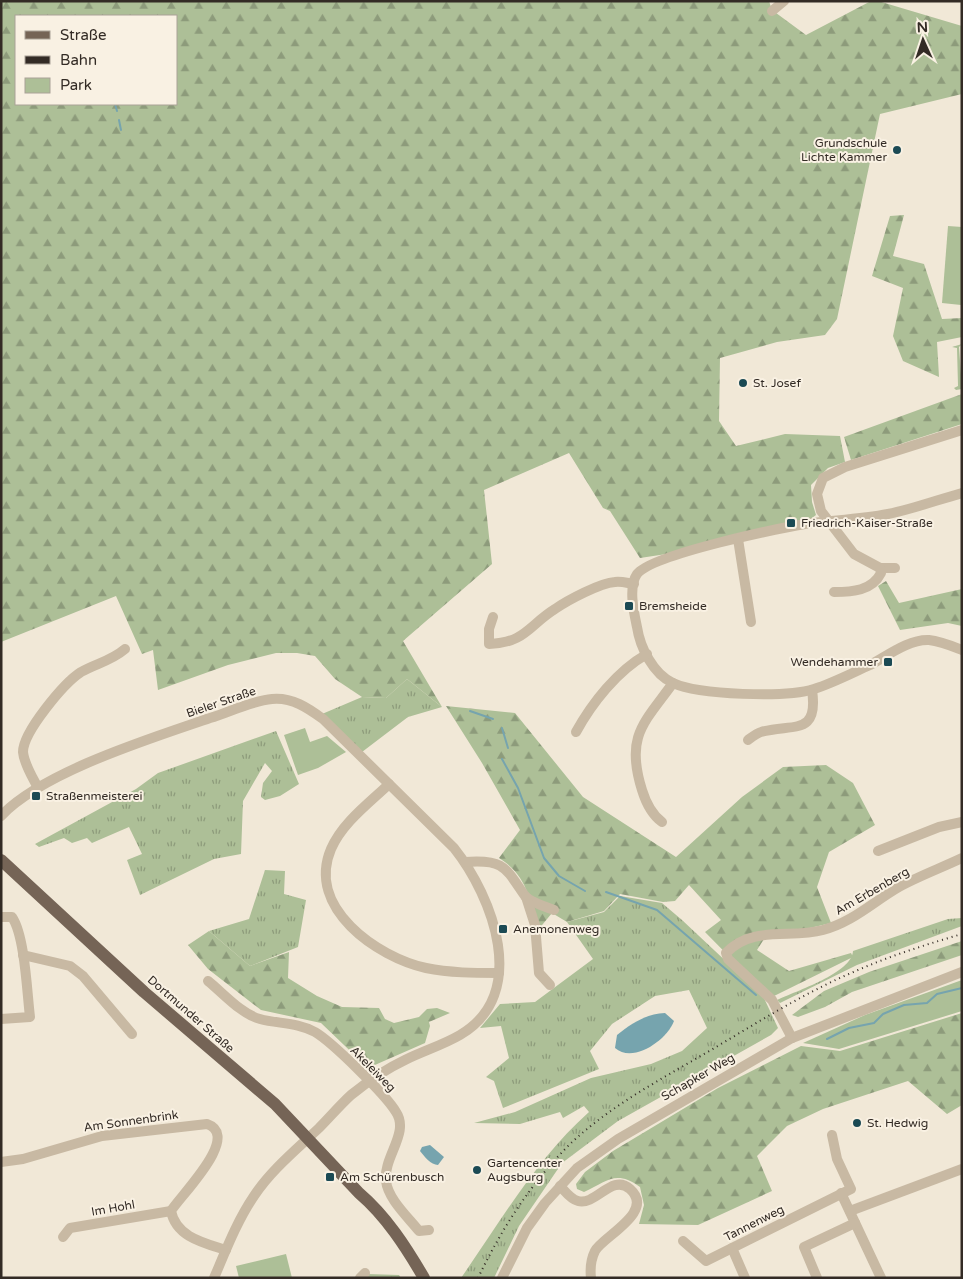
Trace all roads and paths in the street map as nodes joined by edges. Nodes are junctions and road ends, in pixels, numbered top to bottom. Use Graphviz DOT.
graph roads {
  1 [pos="784,1"];
  2 [pos="772,10"];
  3 [pos="962,430"];
  4 [pos="962,493"];
  5 [pos="828,522"];
  6 [pos="738,539"];
  7 [pos="880,568"];
  8 [pos="896,568"];
  9 [pos="634,584"];
  10 [pos="834,592"];
  11 [pos="493,617"];
  12 [pos="751,622"];
  13 [pos="125,649"];
  14 [pos="962,650"];
  15 [pos="647,654"];
  16 [pos="673,683"];
  17 [pos="812,690"];
  18 [pos="576,732"];
  19 [pos="748,740"];
  20 [pos="389,784"];
  21 [pos="38,788"];
  22 [pos="1,816"];
  23 [pos="662,822"];
  24 [pos="962,822"];
  25 [pos="878,851"];
  26 [pos="962,858"];
  27 [pos="1,860"];
  28 [pos="465,862"];
  29 [pos="526,897"];
  30 [pos="554,910"];
  31 [pos="1,917"];
  32 [pos="23,955"];
  33 [pos="962,972"];
  34 [pos="499,973"];
  35 [pos="208,981"];
  36 [pos="550,985"];
  37 [pos="1,1019"];
  38 [pos="132,1034"];
  39 [pos="792,1038"];
  40 [pos="368,1082"];
  41 [pos="832,1135"];
  42 [pos="308,1138"];
  43 [pos="1,1162"];
  44 [pos="962,1169"];
  45 [pos="560,1186"];
  46 [pos="359,1193"];
  47 [pos="841,1193"];
  48 [pos="171,1211"];
  49 [pos="850,1211"];
  50 [pos="855,1222"];
  51 [pos="429,1230"];
  52 [pos="63,1237"];
  53 [pos="683,1241"];
  54 [pos="732,1248"];
  55 [pos="226,1250"];
  56 [pos="214,1278"];
  57 [pos="414,1278"];
  58 [pos="424,1278"];
  59 [pos="502,1278"];
  60 [pos="592,1278"];
  61 [pos="745,1278"];
  62 [pos="817,1278"];
  63 [pos="881,1278"];
  1 -- 2 [label="street"];
  3 -- 5 [label="street"];
  4 -- 5 [label="street"];
  5 -- 6 [label="street"];
  5 -- 7 [label="street"];
  6 -- 9 [label="street"];
  6 -- 12 [label="street"];
  7 -- 8 [label="street"];
  7 -- 10 [label="street"];
  9 -- 11 [label="street"];
  9 -- 15 [label="street"];
  13 -- 21 [label="street"];
  14 -- 17 [label="street"];
  15 -- 16 [label="street"];
  15 -- 18 [label="street"];
  16 -- 17 [label="street"];
  16 -- 23 [label="street"];
  17 -- 19 [label="street"];
  20 -- 21 [label="street, Bieler Straße"];
  20 -- 28 [label="street, Bieler Straße"];
  20 -- 34 [label="street"];
  21 -- 22 [label="street, Bieler Straße"];
  24 -- 25 [label="street"];
  26 -- 39 [label="street, Am Erbenberg"];
  27 -- 42 [label="main road, Dortmunder Straße"];
  28 -- 29 [label="street"];
  28 -- 34 [label="street, Bieler Straße"];
  29 -- 30 [label="street"];
  29 -- 36 [label="street"];
  31 -- 32 [label="street"];
  32 -- 37 [label="street"];
  32 -- 38 [label="street"];
  33 -- 39 [label="street, Schapker Weg"];
  34 -- 40 [label="street, Bieler Straße"];
  35 -- 40 [label="street, Akeleiweg"];
  39 -- 45 [label="street, Schapker Weg"];
  40 -- 42 [label="street, Bieler Straße"];
  40 -- 51 [label="street, Akeleiweg"];
  41 -- 47 [label="street"];
  42 -- 46 [label="main road, Dortmunder Straße"];
  42 -- 55 [label="street"];
  43 -- 48 [label="street, Am Sonnenbrink"];
  44 -- 49 [label="street"];
  45 -- 59 [label="street, Schapker Weg"];
  45 -- 60 [label="street"];
  46 -- 57 [label="main road, Dortmunder Straße"];
  46 -- 58 [label="main road, Dortmunder Straße"];
  47 -- 49 [label="street"];
  47 -- 54 [label="street, Tannenweg"];
  48 -- 52 [label="street, Im Hohl"];
  48 -- 55 [label="street"];
  49 -- 50 [label="street"];
  50 -- 62 [label="street"];
  50 -- 63 [label="street"];
  53 -- 54 [label="street, Tannenweg"];
  54 -- 61 [label="street"];
  55 -- 56 [label="street"];
}
